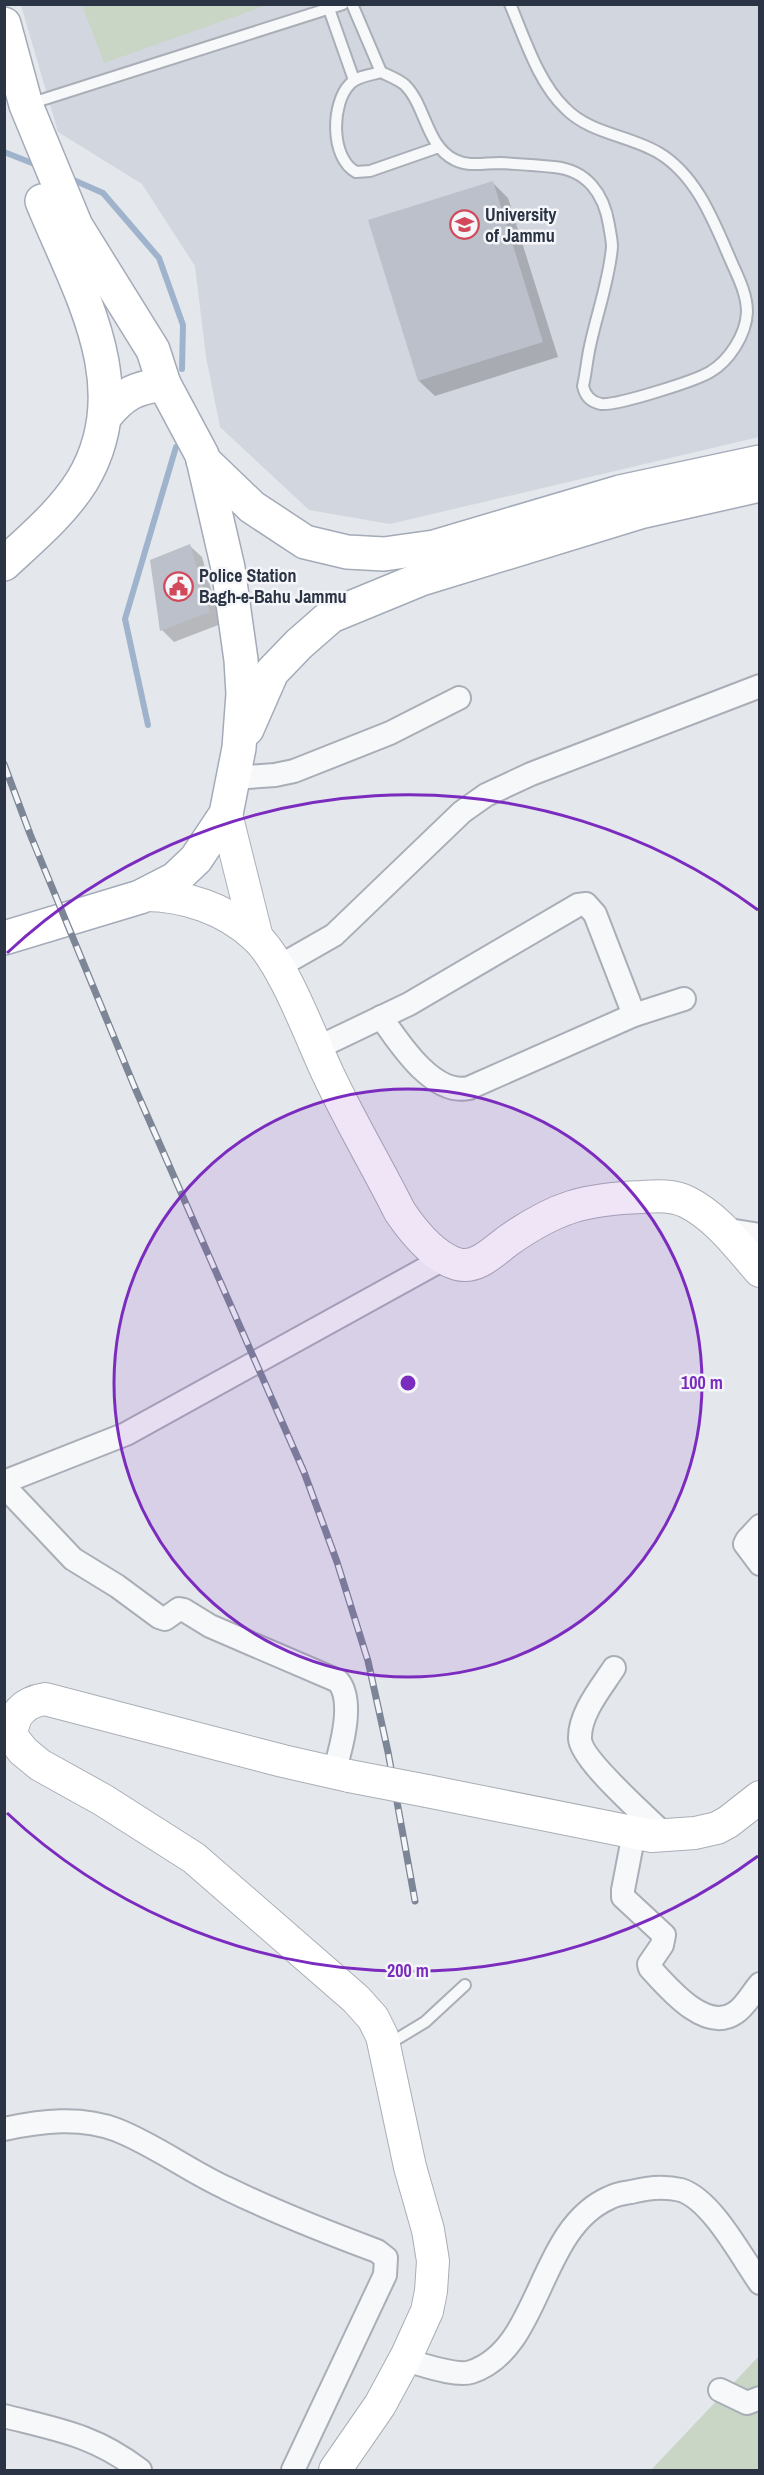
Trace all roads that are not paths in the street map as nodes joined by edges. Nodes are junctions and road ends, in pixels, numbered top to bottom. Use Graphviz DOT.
graph roads {
  1 [pos="343,4"];
  2 [pos="352,4"];
  3 [pos="510,4"];
  4 [pos="329,9"];
  5 [pos="4,24"];
  6 [pos="381,72"];
  7 [pos="354,80"];
  8 [pos="19,114"];
  9 [pos="440,147"];
  10 [pos="66,230"];
  11 [pos="164,384"];
  12 [pos="106,415"];
  13 [pos="203,460"];
  14 [pos="759,462"];
  15 [pos="759,485"];
  16 [pos="4,564"];
  17 [pos="759,686"];
  18 [pos="459,698"];
  19 [pos="236,763"];
  20 [pos="226,813"];
  21 [pos="144,895"];
  22 [pos="4,938"];
  23 [pos="258,938"];
  24 [pos="278,967"];
  25 [pos="684,999"];
  26 [pos="634,1015"];
  27 [pos="381,1017"];
  28 [pos="316,1048"];
  29 [pos="723,1229"];
  30 [pos="759,1235"];
  31 [pos="445,1258"];
  32 [pos="759,1271"];
  33 [pos="4,1484"];
  34 [pos="759,1526"];
  35 [pos="759,1564"];
  36 [pos="614,1668"];
  37 [pos="14,1753"];
  38 [pos="342,1774"];
  39 [pos="759,1797"];
  40 [pos="634,1833"];
  41 [pos="666,1836"];
  42 [pos="759,1984"];
  43 [pos="465,1985"];
  44 [pos="385,2047"];
  45 [pos="4,2129"];
  46 [pos="759,2283"];
  47 [pos="405,2360"];
  48 [pos="720,2390"];
  49 [pos="759,2398"];
  50 [pos="4,2416"];
  51 [pos="140,2470"];
  52 [pos="293,2470"];
  53 [pos="335,2470"];
  1 -- 4 [label="lane"];
  2 -- 6 [label="lane"];
  3 -- 9 [label="lane"];
  4 -- 7 [label="lane"];
  4 -- 8 [label="lane"];
  5 -- 8 [label="main road"];
  6 -- 7 [label="lane"];
  6 -- 9 [label="lane"];
  7 -- 9 [label="lane"];
  8 -- 10 [label="main road"];
  10 -- 11 [label="main road"];
  10 -- 12 [label="main road"];
  11 -- 12 [label="main road"];
  11 -- 13 [label="main road"];
  12 -- 16 [label="main road"];
  13 -- 14 [label="main road"];
  13 -- 19 [label="main road"];
  15 -- 19 [label="main road"];
  17 -- 24 [label="street"];
  18 -- 19 [label="street"];
  19 -- 20 [label="main road"];
  20 -- 21 [label="main road"];
  20 -- 23 [label="main road"];
  21 -- 22 [label="main road"];
  21 -- 23 [label="main road"];
  23 -- 24 [label="main road"];
  24 -- 28 [label="main road"];
  25 -- 26 [label="street"];
  26 -- 27 [label="street"];
  26 -- 27 [label="street"];
  27 -- 28 [label="street"];
  28 -- 31 [label="main road"];
  29 -- 30 [label="street"];
  29 -- 31 [label="main road"];
  29 -- 32 [label="main road"];
  31 -- 33 [label="street"];
  33 -- 38 [label="street"];
  34 -- 35 [label="street"];
  36 -- 41 [label="street"];
  37 -- 38 [label="main road"];
  37 -- 44 [label="main road"];
  38 -- 40 [label="main road, bridge"];
  39 -- 41 [label="main road"];
  40 -- 41 [label="main road"];
  40 -- 42 [label="street"];
  43 -- 44 [label="lane"];
  44 -- 47 [label="main road"];
  45 -- 52 [label="street"];
  46 -- 47 [label="street"];
  47 -- 53 [label="main road"];
  48 -- 49 [label="street"];
  50 -- 51 [label="street"];
}
